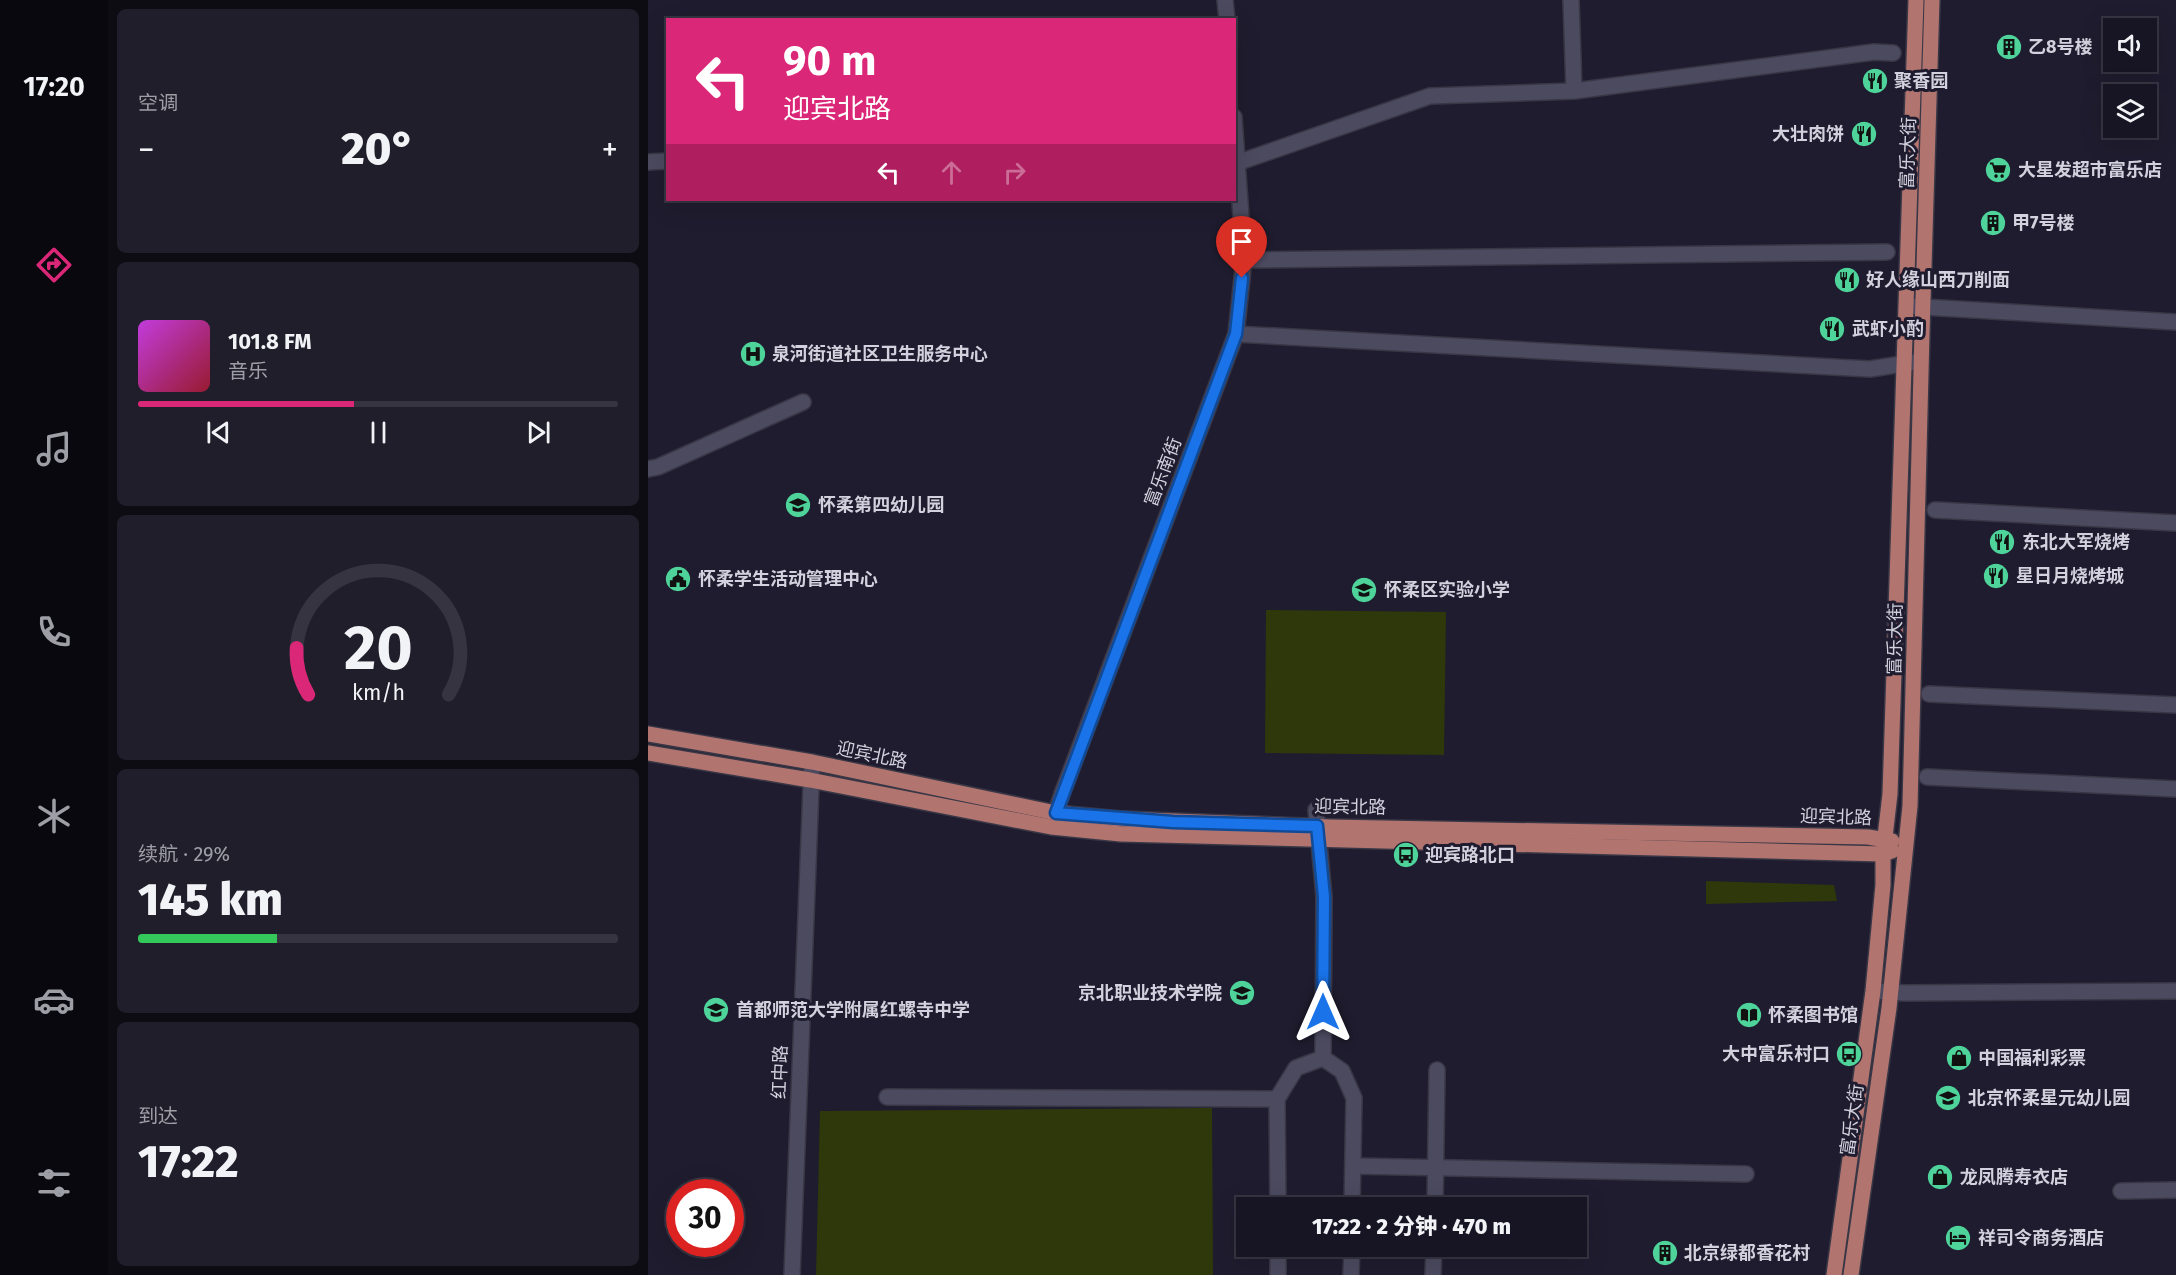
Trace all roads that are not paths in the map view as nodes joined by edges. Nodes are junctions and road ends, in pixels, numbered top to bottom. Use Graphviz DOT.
graph roads {
  1 [pos="1225,0"];
  2 [pos="1571,0"];
  3 [pos="1916,0"];
  4 [pos="1932,0"];
  5 [pos="1227,18"];
  6 [pos="1893,53"];
  7 [pos="1574,91"];
  8 [pos="666,161"];
  9 [pos="648,162"];
  10 [pos="1236,164"];
  11 [pos="1887,252"];
  12 [pos="1244,260"];
  13 [pos="1906,306"];
  14 [pos="1923,307"];
  15 [pos="2176,322"];
  16 [pos="1236,334"];
  17 [pos="1921,361"];
  18 [pos="1904,365"];
  19 [pos="803,402"];
  20 [pos="648,470"];
  21 [pos="1935,510"];
  22 [pos="2176,523"];
  23 [pos="1929,694"];
  24 [pos="2176,705"];
  25 [pos="648,734"];
  26 [pos="648,753"];
  27 [pos="812,762"];
  28 [pos="1927,777"];
  29 [pos="810,780"];
  30 [pos="2176,789"];
  31 [pos="1316,810"];
  32 [pos="1054,820"];
  33 [pos="1318,833"];
  34 [pos="1906,846"];
  35 [pos="1884,847"];
  36 [pos="1873,991"];
  37 [pos="2176,991"];
  38 [pos="1890,993"];
  39 [pos="1323,1058"];
  40 [pos="1437,1070"];
  41 [pos="887,1097"];
  42 [pos="1277,1099"];
  43 [pos="1353,1166"];
  44 [pos="1436,1168"];
  45 [pos="1746,1174"];
  46 [pos="2176,1190"];
  47 [pos="2121,1191"];
  48 [pos="1278,1197"];
  49 [pos="1352,1197"];
  50 [pos="1435,1197"];
  51 [pos="1278,1257"];
  52 [pos="1352,1257"];
  53 [pos="1434,1257"];
  54 [pos="792,1275"];
  55 [pos="1278,1275"];
  56 [pos="1351,1275"];
  57 [pos="1433,1275"];
  58 [pos="1834,1275"];
  59 [pos="1851,1275"];
  1 -- 5 [label="street"];
  2 -- 7 [label="street"];
  3 -- 13 [label="main road, 富乐大街"];
  4 -- 14 [label="main road, 富乐大街"];
  6 -- 7 [label="street"];
  7 -- 10 [label="street"];
  8 -- 9 [label="street"];
  10 -- 12 [label="street, 富乐南街"];
  11 -- 12 [label="street"];
  12 -- 16 [label="street, 富乐南街"];
  13 -- 14 [label="street"];
  13 -- 18 [label="main road, 富乐大街"];
  14 -- 15 [label="street"];
  14 -- 17 [label="main road, 富乐大街"];
  16 -- 18 [label="street"];
  16 -- 32 [label="street, 富乐南街"];
  17 -- 18 [label="street"];
  17 -- 34 [label="main road, 富乐大街"];
  18 -- 35 [label="main road, 富乐大街"];
  19 -- 20 [label="street"];
  21 -- 22 [label="street"];
  23 -- 24 [label="street"];
  25 -- 27 [label="main road, 迎宾北路"];
  26 -- 29 [label="main road, 迎宾北路"];
  27 -- 29 [label="street, 红中路"];
  27 -- 32 [label="main road, 迎宾北路"];
  28 -- 30 [label="street"];
  29 -- 32 [label="main road, 迎宾北路"];
  29 -- 54 [label="street, 红中路"];
  31 -- 33 [label="street"];
  32 -- 33 [label="main road, 迎宾北路"];
  33 -- 35 [label="main road, 迎宾北路"];
  33 -- 39 [label="street"];
  34 -- 35 [label="main road, 迎宾北路"];
  34 -- 38 [label="main road, 富乐大街"];
  35 -- 36 [label="main road, 富乐大街"];
  36 -- 38 [label="street"];
  36 -- 58 [label="main road, 富乐大街"];
  37 -- 38 [label="street"];
  38 -- 59 [label="main road, 富乐大街"];
  39 -- 42 [label="street"];
  39 -- 43 [label="street"];
  40 -- 44 [label="street"];
  41 -- 42 [label="street"];
  42 -- 48 [label="street"];
  43 -- 44 [label="street"];
  43 -- 49 [label="street"];
  44 -- 45 [label="street"];
  44 -- 50 [label="street"];
  46 -- 47 [label="street"];
  51 -- 55 [label="street"];
  52 -- 56 [label="street"];
  53 -- 57 [label="street"];
}
